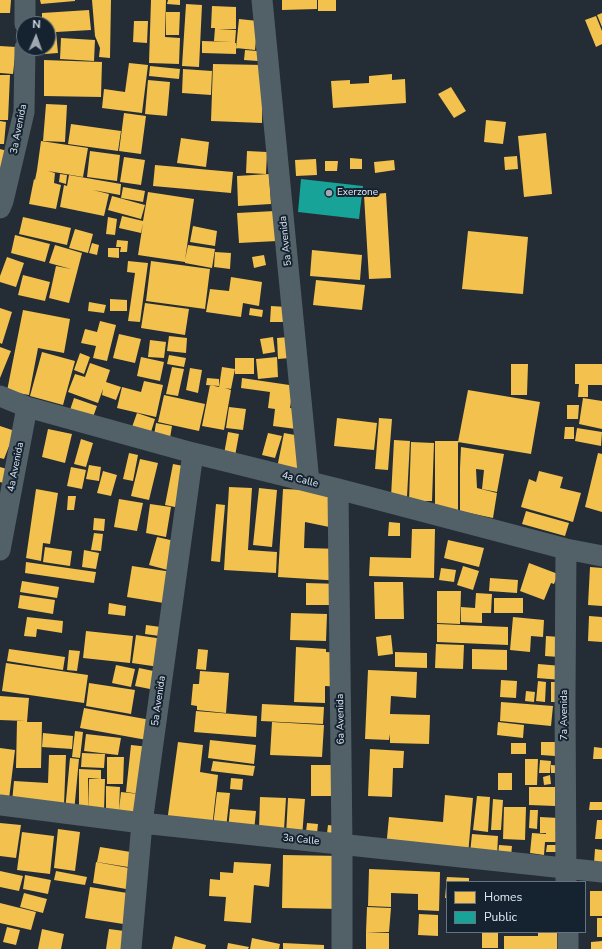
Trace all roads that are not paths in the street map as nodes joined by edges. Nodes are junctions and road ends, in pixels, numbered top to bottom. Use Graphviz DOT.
graph roads {
  1 [pos="26,0"];
  2 [pos="262,0"];
  3 [pos="25,16"];
  4 [pos="25,56"];
  5 [pos="0,208"];
  6 [pos="0,396"];
  7 [pos="27,407"];
  8 [pos="193,453"];
  9 [pos="309,482"];
  10 [pos="338,489"];
  11 [pos="566,549"];
  12 [pos="0,550"];
  13 [pos="602,556"];
  14 [pos="0,805"];
  15 [pos="142,823"];
  16 [pos="342,845"];
  17 [pos="602,872"];
  18 [pos="565,875"];
  19 [pos="568,933"];
  20 [pos="131,949"];
  21 [pos="342,949"];
  22 [pos="568,949"];
  1 -- 3 [label="street"];
  2 -- 9 [label="street, 5a Avenida"];
  4 -- 5 [label="street, 3a Avenida"];
  6 -- 7 [label="street, 4a Calle"];
  7 -- 8 [label="street, 4a Calle"];
  7 -- 12 [label="street, 4a Avenida"];
  8 -- 9 [label="street, 4a Calle"];
  8 -- 15 [label="street, 5a Avenida"];
  9 -- 10 [label="street, 4a Calle"];
  10 -- 11 [label="street, 4a Calle"];
  10 -- 16 [label="street, 6a Avenida"];
  11 -- 13 [label="street, 4a Calle"];
  11 -- 18 [label="street, 7a Avenida"];
  14 -- 15 [label="street, 3a Calle"];
  15 -- 16 [label="street, 3a Calle"];
  15 -- 20 [label="street, 5a Avenida"];
  16 -- 18 [label="street, 3a Calle"];
  16 -- 21 [label="street, 6a Avenida"];
  17 -- 18 [label="street, 3a Calle"];
  19 -- 22 [label="street"];
}
